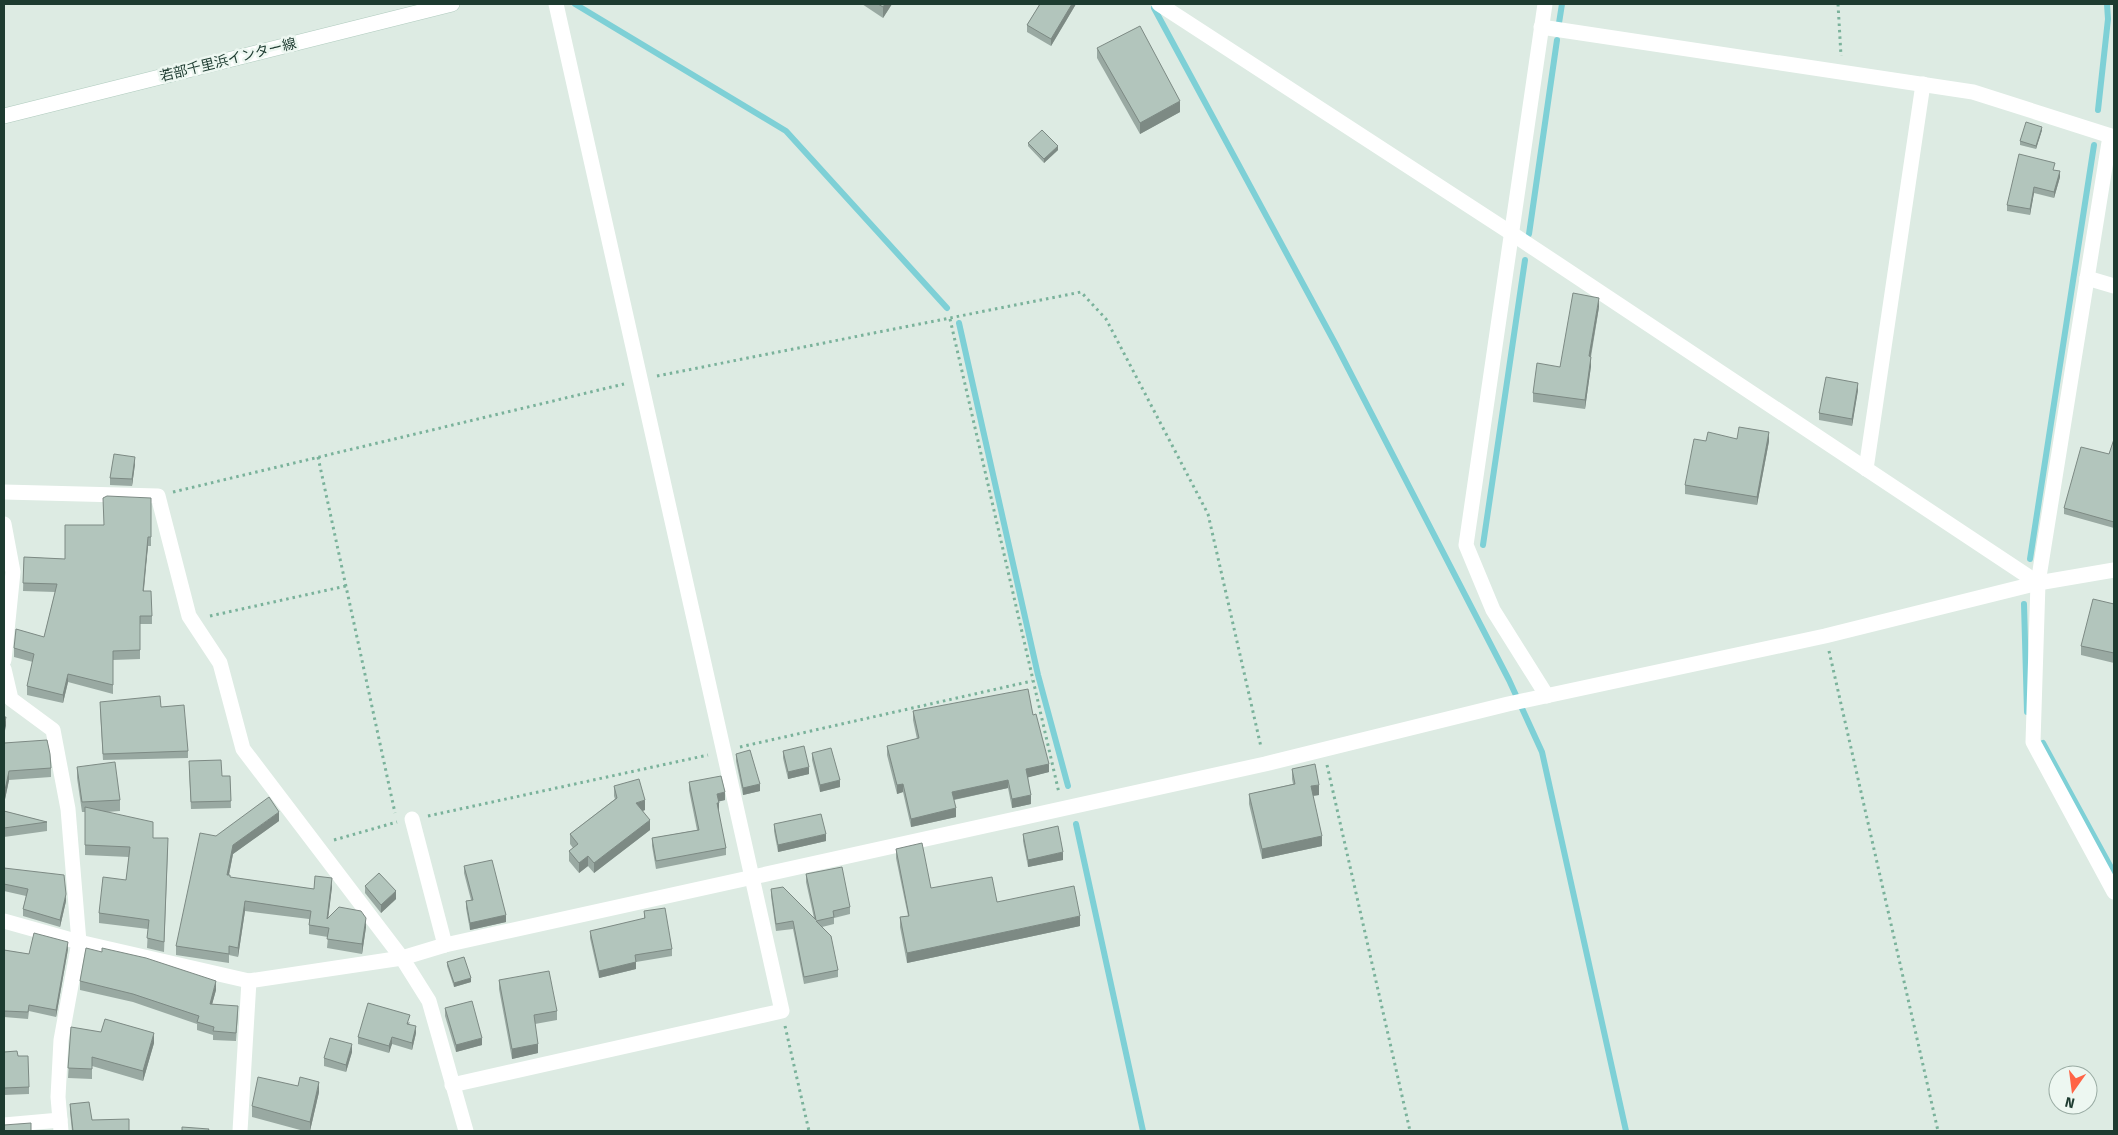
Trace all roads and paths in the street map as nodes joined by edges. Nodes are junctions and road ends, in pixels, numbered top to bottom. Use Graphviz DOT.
graph roads {
  1 [pos="452,4"];
  2 [pos="556,4"];
  3 [pos="1159,4"];
  4 [pos="1545,4"];
  5 [pos="1838,4"];
  6 [pos="1542,27"];
  7 [pos="1842,72"];
  8 [pos="1923,84"];
  9 [pos="4,116"];
  10 [pos="2112,136"];
  11 [pos="1511,233"];
  12 [pos="2087,278"];
  13 [pos="2114,286"];
  14 [pos="950,319"];
  15 [pos="641,380"];
  16 [pos="318,457"];
  17 [pos="1866,469"];
  18 [pos="4,492"];
  19 [pos="158,496"];
  20 [pos="4,524"];
  21 [pos="2114,570"];
  22 [pos="2038,583"];
  23 [pos="346,586"];
  24 [pos="192,620"];
  25 [pos="1825,636"];
  26 [pos="4,660"];
  27 [pos="4,669"];
  28 [pos="1032,681"];
  29 [pos="1540,698"];
  30 [pos="1324,749"];
  31 [pos="724,751"];
  32 [pos="1265,764"];
  33 [pos="1063,808"];
  34 [pos="404,820"];
  35 [pos="316,846"];
  36 [pos="752,877"];
  37 [pos="2114,892"];
  38 [pos="4,921"];
  39 [pos="79,942"];
  40 [pos="445,945"];
  41 [pos="402,958"];
  42 [pos="249,981"];
  43 [pos="782,1011"];
  44 [pos="452,1085"];
  45 [pos="4,1125"];
  46 [pos="60,1125"];
  47 [pos="240,1131"];
  48 [pos="466,1131"];
  49 [pos="809,1131"];
  50 [pos="1410,1131"];
  51 [pos="1938,1131"];
  1 -- 9 [label="street, 若部千里浜インター線"];
  2 -- 15 [label="street"];
  3 -- 11 [label="street"];
  4 -- 6 [label="street"];
  5 -- 7 [label="path"];
  6 -- 7 [label="street"];
  6 -- 11 [label="street"];
  7 -- 8 [label="street"];
  8 -- 10 [label="street"];
  8 -- 17 [label="street"];
  10 -- 12 [label="street"];
  11 -- 17 [label="street"];
  11 -- 29 [label="street"];
  12 -- 13 [label="street"];
  12 -- 22 [label="street"];
  14 -- 15 [label="path"];
  14 -- 28 [label="path"];
  14 -- 32 [label="path"];
  15 -- 16 [label="path"];
  15 -- 31 [label="street"];
  16 -- 19 [label="path"];
  16 -- 23 [label="path"];
  17 -- 22 [label="street"];
  18 -- 19 [label="street"];
  19 -- 24 [label="street"];
  20 -- 26 [label="street"];
  21 -- 22 [label="street"];
  22 -- 25 [label="street"];
  22 -- 37 [label="street"];
  23 -- 24 [label="path"];
  23 -- 34 [label="path"];
  24 -- 35 [label="street"];
  25 -- 29 [label="street"];
  25 -- 51 [label="path"];
  27 -- 39 [label="street"];
  28 -- 31 [label="path"];
  28 -- 33 [label="path"];
  29 -- 30 [label="street"];
  30 -- 32 [label="street"];
  30 -- 50 [label="path"];
  31 -- 34 [label="path"];
  31 -- 36 [label="street"];
  32 -- 33 [label="street"];
  33 -- 36 [label="street"];
  34 -- 35 [label="path"];
  34 -- 40 [label="street"];
  35 -- 41 [label="street"];
  36 -- 40 [label="street"];
  36 -- 43 [label="street"];
  38 -- 39 [label="street"];
  39 -- 42 [label="street"];
  39 -- 46 [label="street"];
  40 -- 41 [label="street"];
  41 -- 42 [label="street"];
  41 -- 44 [label="street"];
  42 -- 47 [label="street"];
  43 -- 44 [label="street"];
  43 -- 49 [label="path"];
  44 -- 48 [label="street"];
  45 -- 46 [label="street"];
}
